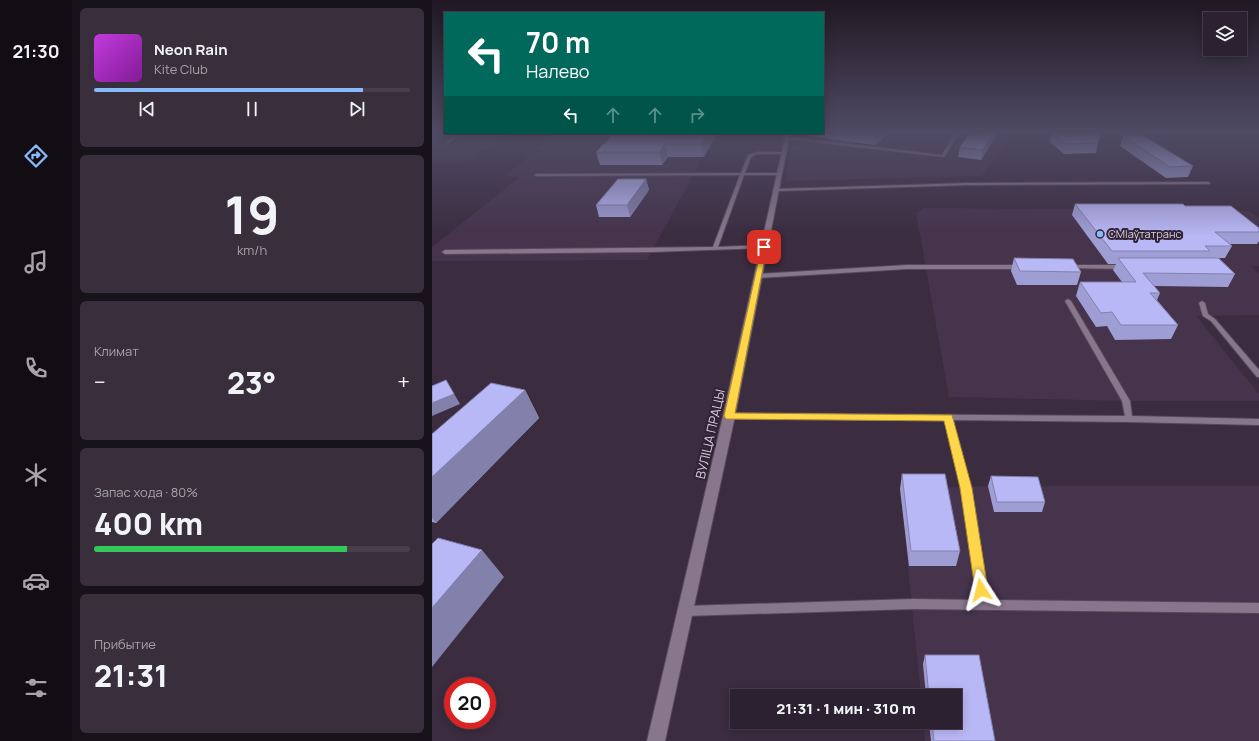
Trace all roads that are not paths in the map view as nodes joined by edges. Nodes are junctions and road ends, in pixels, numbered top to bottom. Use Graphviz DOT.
graph roads {
  1 [pos="745,168"];
  2 [pos="780,168"];
  3 [pos="778,174"];
  4 [pos="536,175"];
  5 [pos="742,175"];
  6 [pos="1208,183"];
  7 [pos="777,190"];
  8 [pos="764,247"];
  9 [pos="715,248"];
  10 [pos="445,252"];
  11 [pos="1028,267"];
  12 [pos="1060,267"];
  13 [pos="1131,267"];
  14 [pos="758,276"];
  15 [pos="1068,302"];
  16 [pos="1202,303"];
  17 [pos="1259,375"];
  18 [pos="729,416"];
  19 [pos="948,418"];
  20 [pos="1129,419"];
  21 [pos="1259,422"];
  22 [pos="984,605"];
  23 [pos="1259,608"];
  24 [pos="684,611"];
  25 [pos="656,741"];
  1 -- 5 [label="lane"];
  2 -- 3 [label="street, ВУЛІЦА ПРАЦЫ"];
  3 -- 5 [label="lane"];
  3 -- 7 [label="street, ВУЛІЦА ПРАЦЫ"];
  4 -- 5 [label="lane"];
  5 -- 9 [label="lane"];
  6 -- 7 [label="lane"];
  7 -- 8 [label="street, ВУЛІЦА ПРАЦЫ"];
  8 -- 9 [label="lane"];
  8 -- 14 [label="street, ВУЛІЦА ПРАЦЫ"];
  9 -- 10 [label="lane"];
  11 -- 14 [label="lane"];
  12 -- 13 [label="lane"];
  14 -- 18 [label="street, ВУЛІЦА ПРАЦЫ"];
  15 -- 20 [label="lane"];
  16 -- 17 [label="lane"];
  18 -- 19 [label="lane"];
  18 -- 24 [label="street, ВУЛІЦА ПРАЦЫ"];
  19 -- 20 [label="lane"];
  19 -- 22 [label="lane"];
  20 -- 21 [label="lane"];
  22 -- 23 [label="lane"];
  22 -- 24 [label="lane"];
  24 -- 25 [label="street, ВУЛІЦА ПРАЦЫ"];
}
